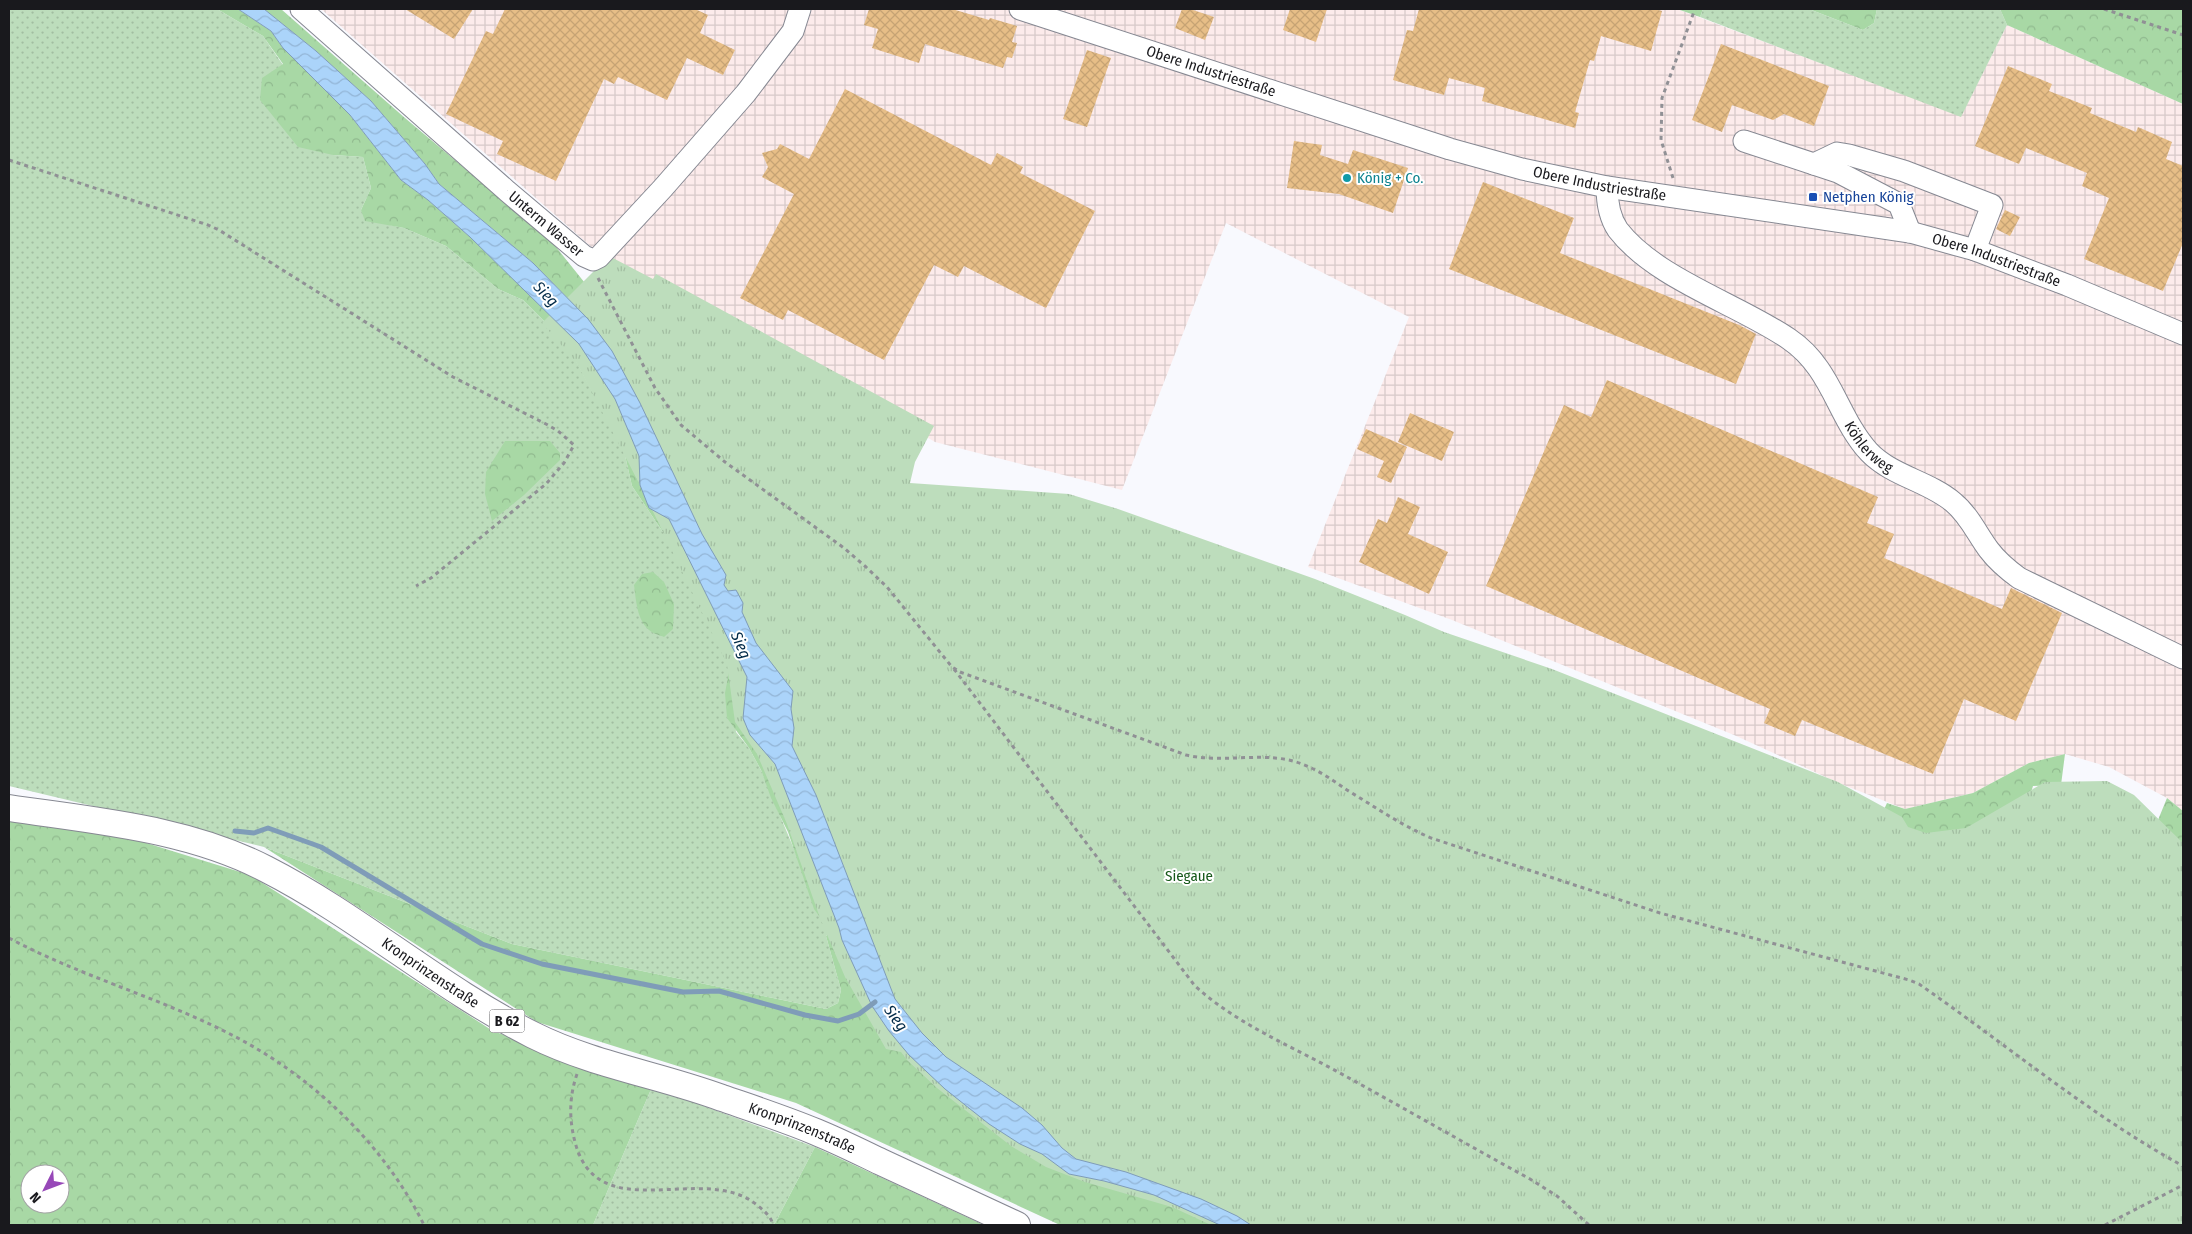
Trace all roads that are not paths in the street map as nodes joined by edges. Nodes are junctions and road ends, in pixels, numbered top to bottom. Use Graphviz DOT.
graph roads {
  1 [pos="301,9"];
  2 [pos="800,9"];
  3 [pos="1020,9"];
  4 [pos="1744,141"];
  5 [pos="1814,164"];
  6 [pos="1607,187"];
  7 [pos="1910,232"];
  8 [pos="1975,250"];
  9 [pos="2181,328"];
  10 [pos="2183,658"];
  11 [pos="9,808"];
  12 [pos="1016,1225"];
  1 -- 2 [label="street, Unterm Wasser"];
  3 -- 6 [label="street, Obere Industriestraße"];
  4 -- 5 [label="street"];
  5 -- 7 [label="street"];
  5 -- 8 [label="street"];
  6 -- 7 [label="street, Obere Industriestraße"];
  6 -- 10 [label="street, Köhlerweg"];
  7 -- 8 [label="street, Obere Industriestraße"];
  8 -- 9 [label="street, Obere Industriestraße"];
  11 -- 12 [label="main road, Kronprinzenstraße / B 62"];
}
